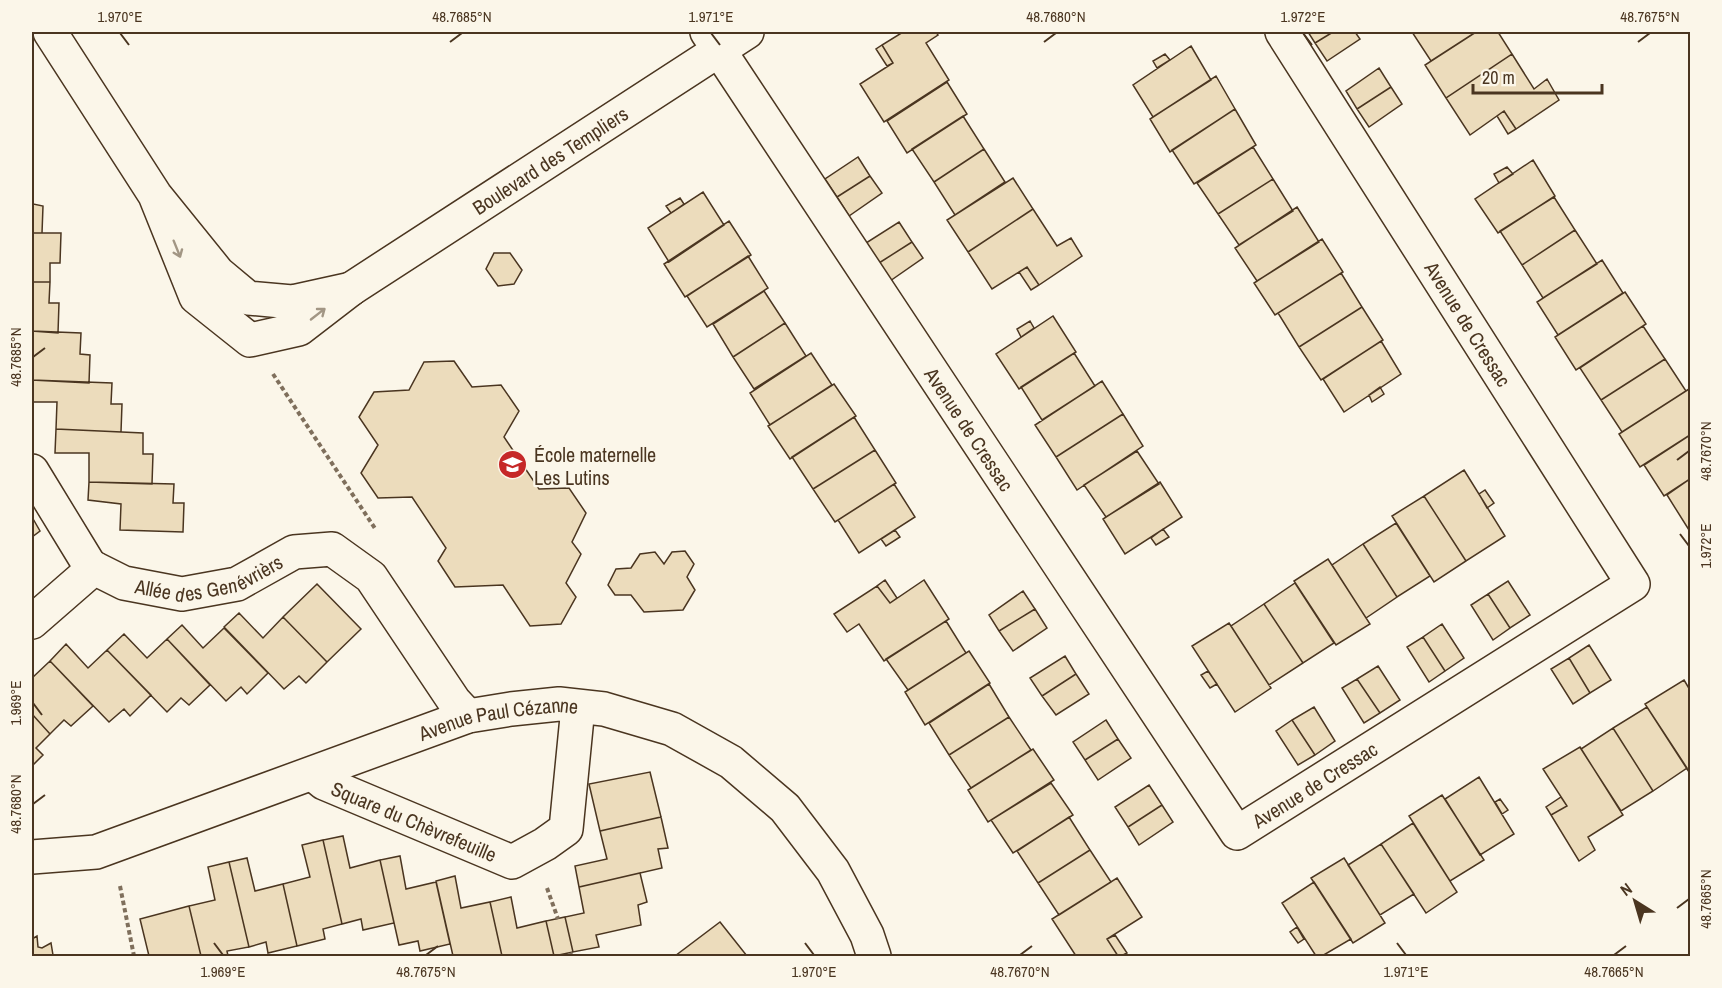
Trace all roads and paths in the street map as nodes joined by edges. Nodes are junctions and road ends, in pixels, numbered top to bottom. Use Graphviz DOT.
graph roads {
  1 [pos="50,32"];
  2 [pos="747,32"];
  3 [pos="1282,32"];
  4 [pos="712,41"];
  5 [pos="155,195"];
  6 [pos="351,289"];
  7 [pos="250,340"];
  8 [pos="32,471"];
  9 [pos="381,537"];
  10 [pos="94,568"];
  11 [pos="32,622"];
  12 [pos="578,706"];
  13 [pos="468,716"];
  14 [pos="313,774"];
  15 [pos="112,847"];
  16 [pos="32,857"];
  17 [pos="134,957"];
  18 [pos="874,957"];
  1 -- 5 [label="street, Boulevard des Templiers"];
  2 -- 4 [label="street, Boulevard des Templiers"];
  3 -- 4 [label="street, Avenue de Cressac"];
  4 -- 6 [label="street, Boulevard des Templiers"];
  5 -- 6 [label="street, Boulevard des Templiers"];
  5 -- 7 [label="street, Boulevard des Templiers, one-way"];
  7 -- 6 [label="street, Boulevard des Templiers, one-way"];
  7 -- 9 [label="path"];
  8 -- 10 [label="street"];
  10 -- 11 [label="street"];
  10 -- 13 [label="street, Allée des Genévrièrs"];
  12 -- 13 [label="street, Avenue Paul Cézanne"];
  12 -- 14 [label="street, Square du Chèvrefeuille"];
  12 -- 18 [label="street, Avenue Paul Cézanne"];
  13 -- 14 [label="street, Avenue Paul Cézanne"];
  14 -- 15 [label="street, Avenue Paul Cézanne"];
  15 -- 16 [label="street, Avenue Paul Cézanne"];
  15 -- 17 [label="path"];
}
